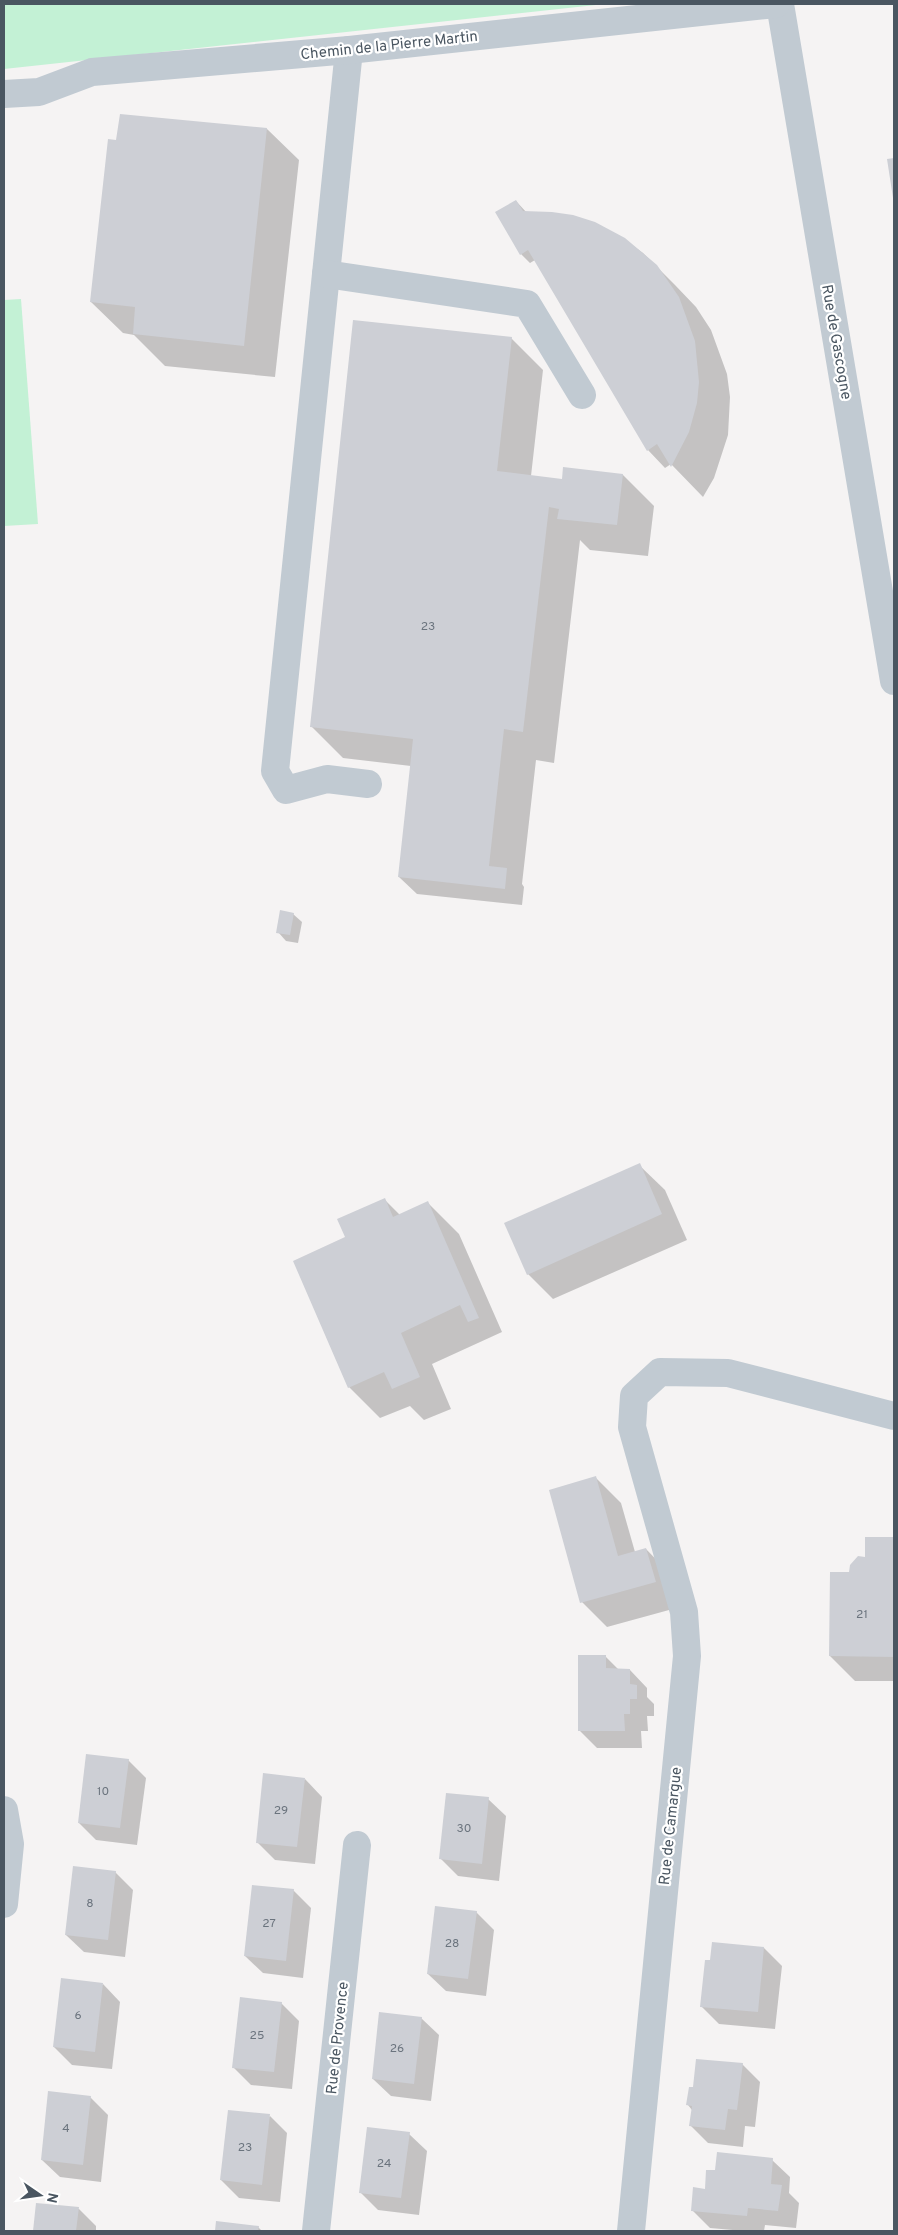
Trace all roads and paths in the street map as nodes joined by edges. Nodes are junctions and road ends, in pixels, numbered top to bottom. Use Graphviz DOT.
graph roads {
  1 [pos="778,4"];
  2 [pos="349,50"];
  3 [pos="4,94"];
  4 [pos="326,274"];
  5 [pos="582,395"];
  6 [pos="894,681"];
  7 [pos="368,784"];
  8 [pos="894,1416"];
  9 [pos="4,1810"];
  10 [pos="357,1845"];
  11 [pos="4,1904"];
  12 [pos="316,2231"];
  13 [pos="631,2231"];
  1 -- 2 [label="street, Chemin de la Pierre Martin"];
  1 -- 6 [label="street, Rue de Gascogne"];
  2 -- 3 [label="street, Chemin de la Pierre Martin"];
  2 -- 4 [label="street"];
  4 -- 5 [label="street"];
  4 -- 7 [label="street"];
  8 -- 13 [label="street, Rue de Camargue"];
  9 -- 11 [label="street"];
  10 -- 12 [label="street, Rue de Provence"];
}
